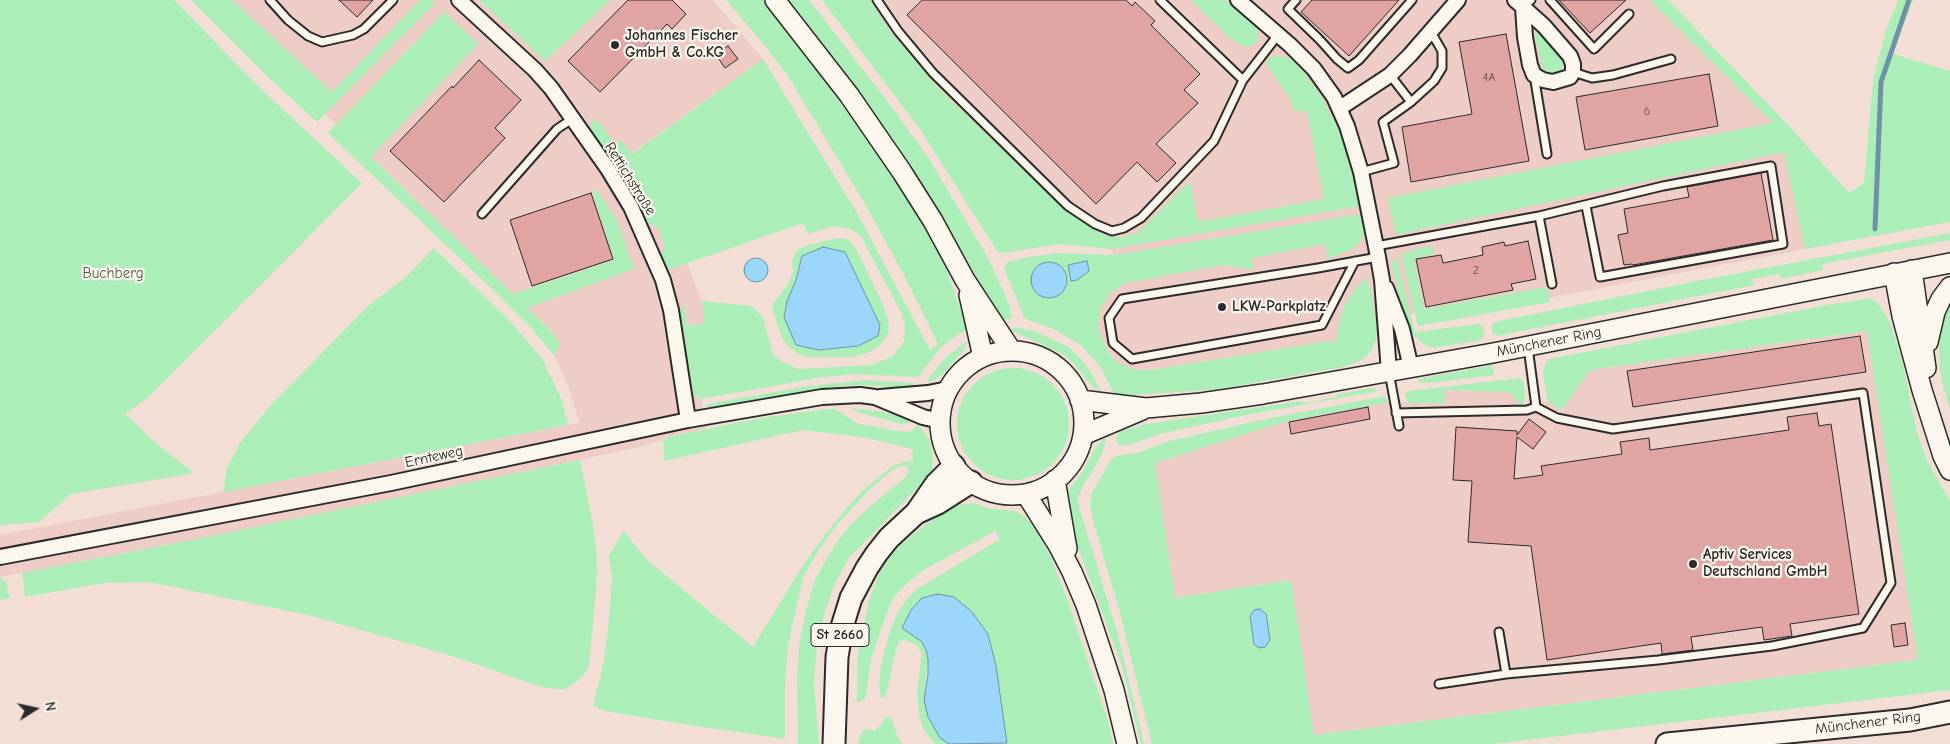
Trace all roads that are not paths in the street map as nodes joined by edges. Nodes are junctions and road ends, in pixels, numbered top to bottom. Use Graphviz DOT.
graph roads {
  1 [pos="270,0"];
  2 [pos="393,0"];
  3 [pos="459,0"];
  4 [pos="775,0"];
  5 [pos="877,0"];
  6 [pos="1160,0"];
  7 [pos="1296,0"];
  8 [pos="1412,0"];
  9 [pos="1458,0"];
  10 [pos="1550,0"];
  11 [pos="1523,2"];
  12 [pos="1246,3"];
  13 [pos="1629,14"];
  14 [pos="1431,32"];
  15 [pos="1278,35"];
  16 [pos="1671,59"];
  17 [pos="1573,72"];
  18 [pos="1390,75"];
  19 [pos="1534,75"];
  20 [pos="1243,80"];
  21 [pos="1411,102"];
  22 [pos="1340,108"];
  23 [pos="572,118"];
  24 [pos="1547,154"];
  25 [pos="1361,172"];
  26 [pos="1586,206"];
  27 [pos="482,214"];
  28 [pos="1539,216"];
  29 [pos="1377,251"];
  30 [pos="1355,261"];
  31 [pos="1950,263"];
  32 [pos="1903,272"];
  33 [pos="965,280"];
  34 [pos="1382,280"];
  35 [pos="1552,284"];
  36 [pos="1950,287"];
  37 [pos="1528,346"];
  38 [pos="1011,350"];
  39 [pos="983,357"];
  40 [pos="1411,368"];
  41 [pos="1389,372"];
  42 [pos="1928,379"];
  43 [pos="948,389"];
  44 [pos="875,397"];
  45 [pos="1080,400"];
  46 [pos="1536,407"];
  47 [pos="1146,408"];
  48 [pos="1396,413"];
  49 [pos="688,420"];
  50 [pos="940,421"];
  51 [pos="1400,426"];
  52 [pos="1936,432"];
  53 [pos="1083,435"];
  54 [pos="954,466"];
  55 [pos="1950,470"];
  56 [pos="1055,480"];
  57 [pos="971,482"];
  58 [pos="1026,494"];
  59 [pos="916,513"];
  60 [pos="0,557"];
  61 [pos="1072,572"];
  62 [pos="1499,632"];
  63 [pos="1506,674"];
  64 [pos="1439,684"];
  65 [pos="836,688"];
  66 [pos="1950,712"];
  67 [pos="1910,720"];
  68 [pos="1950,720"];
  69 [pos="1723,739"];
  70 [pos="834,744"];
  71 [pos="843,744"];
  72 [pos="1127,744"];
  73 [pos="1667,744"];
  74 [pos="1699,744"];
  1 -- 2 [label="lane"];
  3 -- 23 [label="street, Rettichstraße"];
  4 -- 33 [label="main road"];
  5 -- 20 [label="lane"];
  6 -- 20 [label="lane"];
  7 -- 8 [label="lane"];
  9 -- 14 [label="street"];
  10 -- 13 [label="lane"];
  11 -- 17 [label="street"];
  11 -- 19 [label="street"];
  12 -- 15 [label="street"];
  14 -- 18 [label="street"];
  14 -- 21 [label="lane"];
  15 -- 20 [label="lane"];
  15 -- 22 [label="street"];
  16 -- 17 [label="lane"];
  17 -- 19 [label="street"];
  18 -- 21 [label="lane"];
  18 -- 22 [label="street"];
  19 -- 24 [label="lane"];
  21 -- 25 [label="lane"];
  22 -- 25 [label="street"];
  23 -- 27 [label="lane"];
  23 -- 49 [label="street, Rettichstraße"];
  25 -- 29 [label="street"];
  26 -- 26 [label="lane"];
  26 -- 28 [label="lane"];
  28 -- 29 [label="lane"];
  28 -- 35 [label="lane"];
  29 -- 30 [label="lane"];
  29 -- 34 [label="street"];
  30 -- 30 [label="lane"];
  31 -- 32 [label="main road, Münchener Ring"];
  32 -- 37 [label="main road, Münchener Ring"];
  32 -- 42 [label="main road"];
  32 -- 52 [label="main road"];
  33 -- 38 [label="main road"];
  33 -- 39 [label="main road"];
  34 -- 40 [label="street"];
  34 -- 41 [label="street"];
  36 -- 42 [label="main road"];
  37 -- 40 [label="main road, Münchener Ring"];
  37 -- 46 [label="lane"];
  38 -- 39 [label="main road"];
  38 -- 45 [label="main road"];
  39 -- 43 [label="main road"];
  40 -- 41 [label="main road, Münchener Ring"];
  41 -- 47 [label="main road, Münchener Ring"];
  41 -- 48 [label="lane"];
  42 -- 52 [label="main road"];
  43 -- 44 [label="street, Ernteweg"];
  43 -- 50 [label="main road"];
  44 -- 49 [label="street, Ernteweg"];
  44 -- 50 [label="street, Ernteweg"];
  45 -- 47 [label="main road, Münchener Ring"];
  45 -- 53 [label="main road"];
  46 -- 48 [label="lane"];
  46 -- 63 [label="lane"];
  47 -- 53 [label="main road, Münchener Ring"];
  48 -- 51 [label="lane"];
  49 -- 60 [label="street, Ernteweg"];
  50 -- 54 [label="main road"];
  52 -- 55 [label="main road"];
  53 -- 56 [label="main road"];
  54 -- 57 [label="main road"];
  54 -- 59 [label="main road"];
  56 -- 58 [label="main road"];
  56 -- 61 [label="main road"];
  57 -- 58 [label="main road"];
  57 -- 59 [label="main road"];
  58 -- 61 [label="main road"];
  59 -- 65 [label="main road, St 2660"];
  61 -- 72 [label="main road"];
  62 -- 63 [label="lane"];
  63 -- 64 [label="lane"];
  65 -- 70 [label="main road"];
  65 -- 71 [label="main road, St 2660"];
  66 -- 67 [label="main road, Münchener Ring"];
  67 -- 68 [label="main road"];
  67 -- 69 [label="main road, Münchener Ring"];
  69 -- 73 [label="main road, Münchener Ring"];
  69 -- 74 [label="main road"];
}
